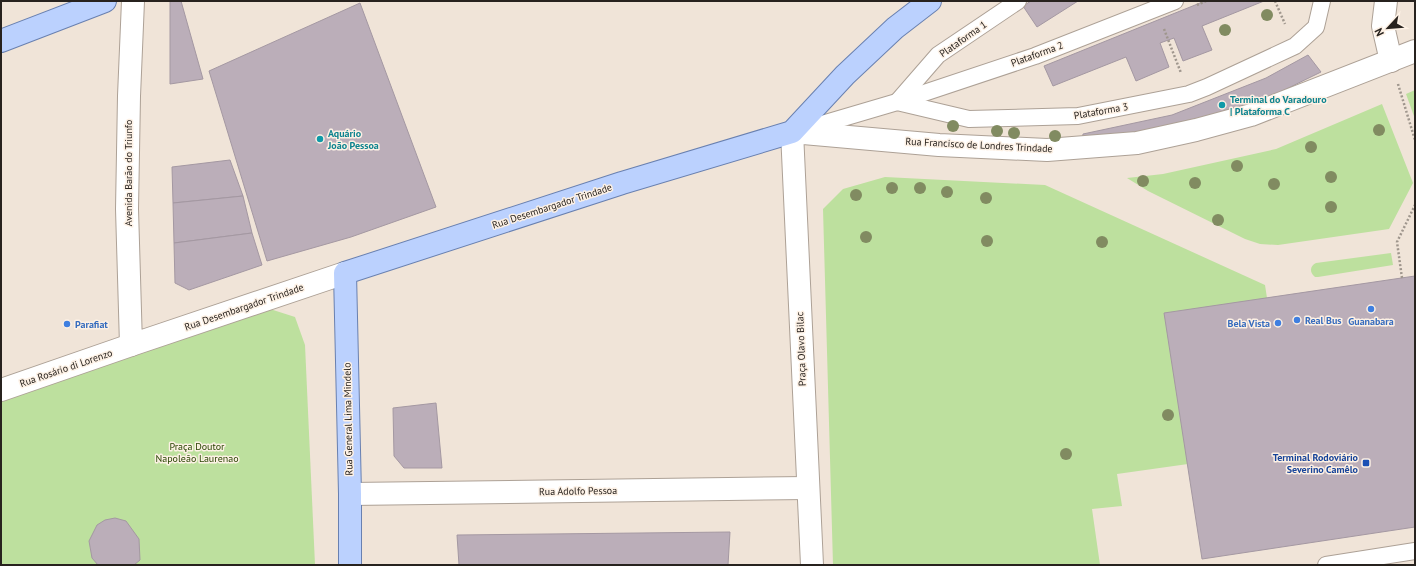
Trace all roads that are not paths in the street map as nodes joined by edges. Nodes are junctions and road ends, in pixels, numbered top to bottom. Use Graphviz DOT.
graph roads {
  1 [pos="105,1"];
  2 [pos="133,1"];
  3 [pos="930,1"];
  4 [pos="1018,1"];
  5 [pos="1176,1"];
  6 [pos="1322,1"];
  7 [pos="1386,1"];
  8 [pos="1,41"];
  9 [pos="1415,51"];
  10 [pos="1391,61"];
  11 [pos="897,102"];
  12 [pos="792,132"];
  13 [pos="345,273"];
  14 [pos="132,345"];
  15 [pos="1,390"];
  16 [pos="807,488"];
  17 [pos="350,494"];
  18 [pos="1415,551"];
  19 [pos="350,565"];
  20 [pos="812,565"];
  21 [pos="1326,565"];
  1 -- 8 [label="main road"];
  2 -- 14 [label="street, Avenida Barão do Triunfo"];
  3 -- 12 [label="main road"];
  4 -- 11 [label="lane, Plataforma 1"];
  5 -- 11 [label="lane, Plataforma 2"];
  6 -- 11 [label="lane, Plataforma 3"];
  7 -- 10 [label="street"];
  9 -- 10 [label="street, Rua Francisco de Londres Trindade"];
  10 -- 12 [label="street, Rua Francisco de Londres Trindade"];
  11 -- 12 [label="lane, Plataforma 2"];
  12 -- 13 [label="main road, Rua Desembargador Trindade"];
  12 -- 16 [label="street, Praça Olavo Bilac"];
  13 -- 14 [label="street, Rua Desembargador Trindade"];
  13 -- 17 [label="main road, Rua General Lima Mindelo"];
  14 -- 15 [label="street, Rua Rosário di Lorenzo"];
  16 -- 17 [label="street, Rua Adolfo Pessoa"];
  16 -- 20 [label="street, Praça Olavo Bilac"];
  17 -- 19 [label="main road, Rua General Lima Mindelo"];
  18 -- 21 [label="lane"];
}
